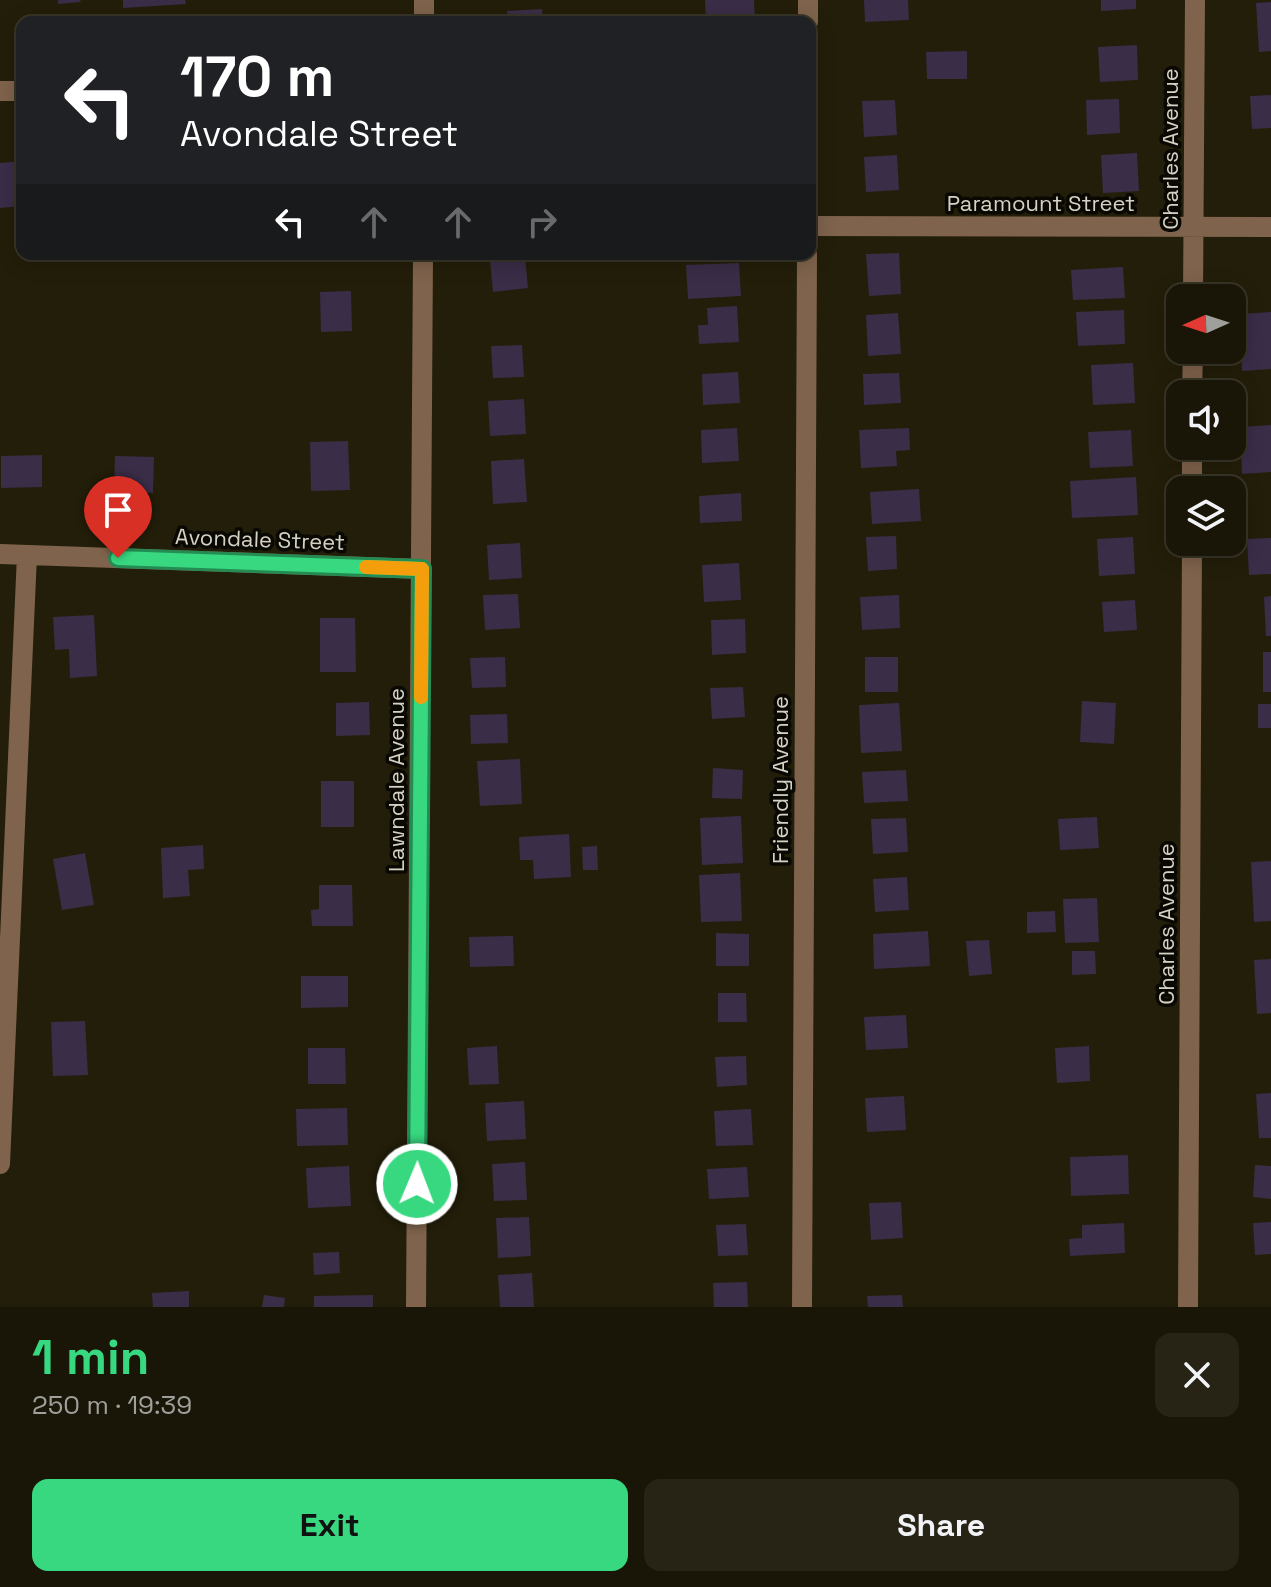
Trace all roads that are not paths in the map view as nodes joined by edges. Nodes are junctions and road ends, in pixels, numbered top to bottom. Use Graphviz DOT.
graph roads {
  1 [pos="1195,0"];
  2 [pos="816,226"];
  3 [pos="1193,227"];
  4 [pos="1271,227"];
  5 [pos="423,260"];
  6 [pos="807,260"];
  7 [pos="1193,284"];
  8 [pos="0,554"];
  9 [pos="27,555"];
  10 [pos="1192,556"];
  11 [pos="422,569"];
  12 [pos="0,1164"];
  13 [pos="416,1307"];
  14 [pos="802,1307"];
  15 [pos="1188,1307"];
  1 -- 3 [label="street, Charles Avenue"];
  2 -- 3 [label="street, Paramount Street"];
  3 -- 4 [label="street, Paramount Street"];
  3 -- 7 [label="street, Charles Avenue"];
  5 -- 11 [label="street, Lawndale Avenue"];
  6 -- 14 [label="street, Friendly Avenue"];
  8 -- 9 [label="street, Avondale Street"];
  9 -- 11 [label="street, Avondale Street"];
  9 -- 12 [label="street"];
  10 -- 15 [label="street, Charles Avenue"];
  11 -- 13 [label="street, Lawndale Avenue"];
}
